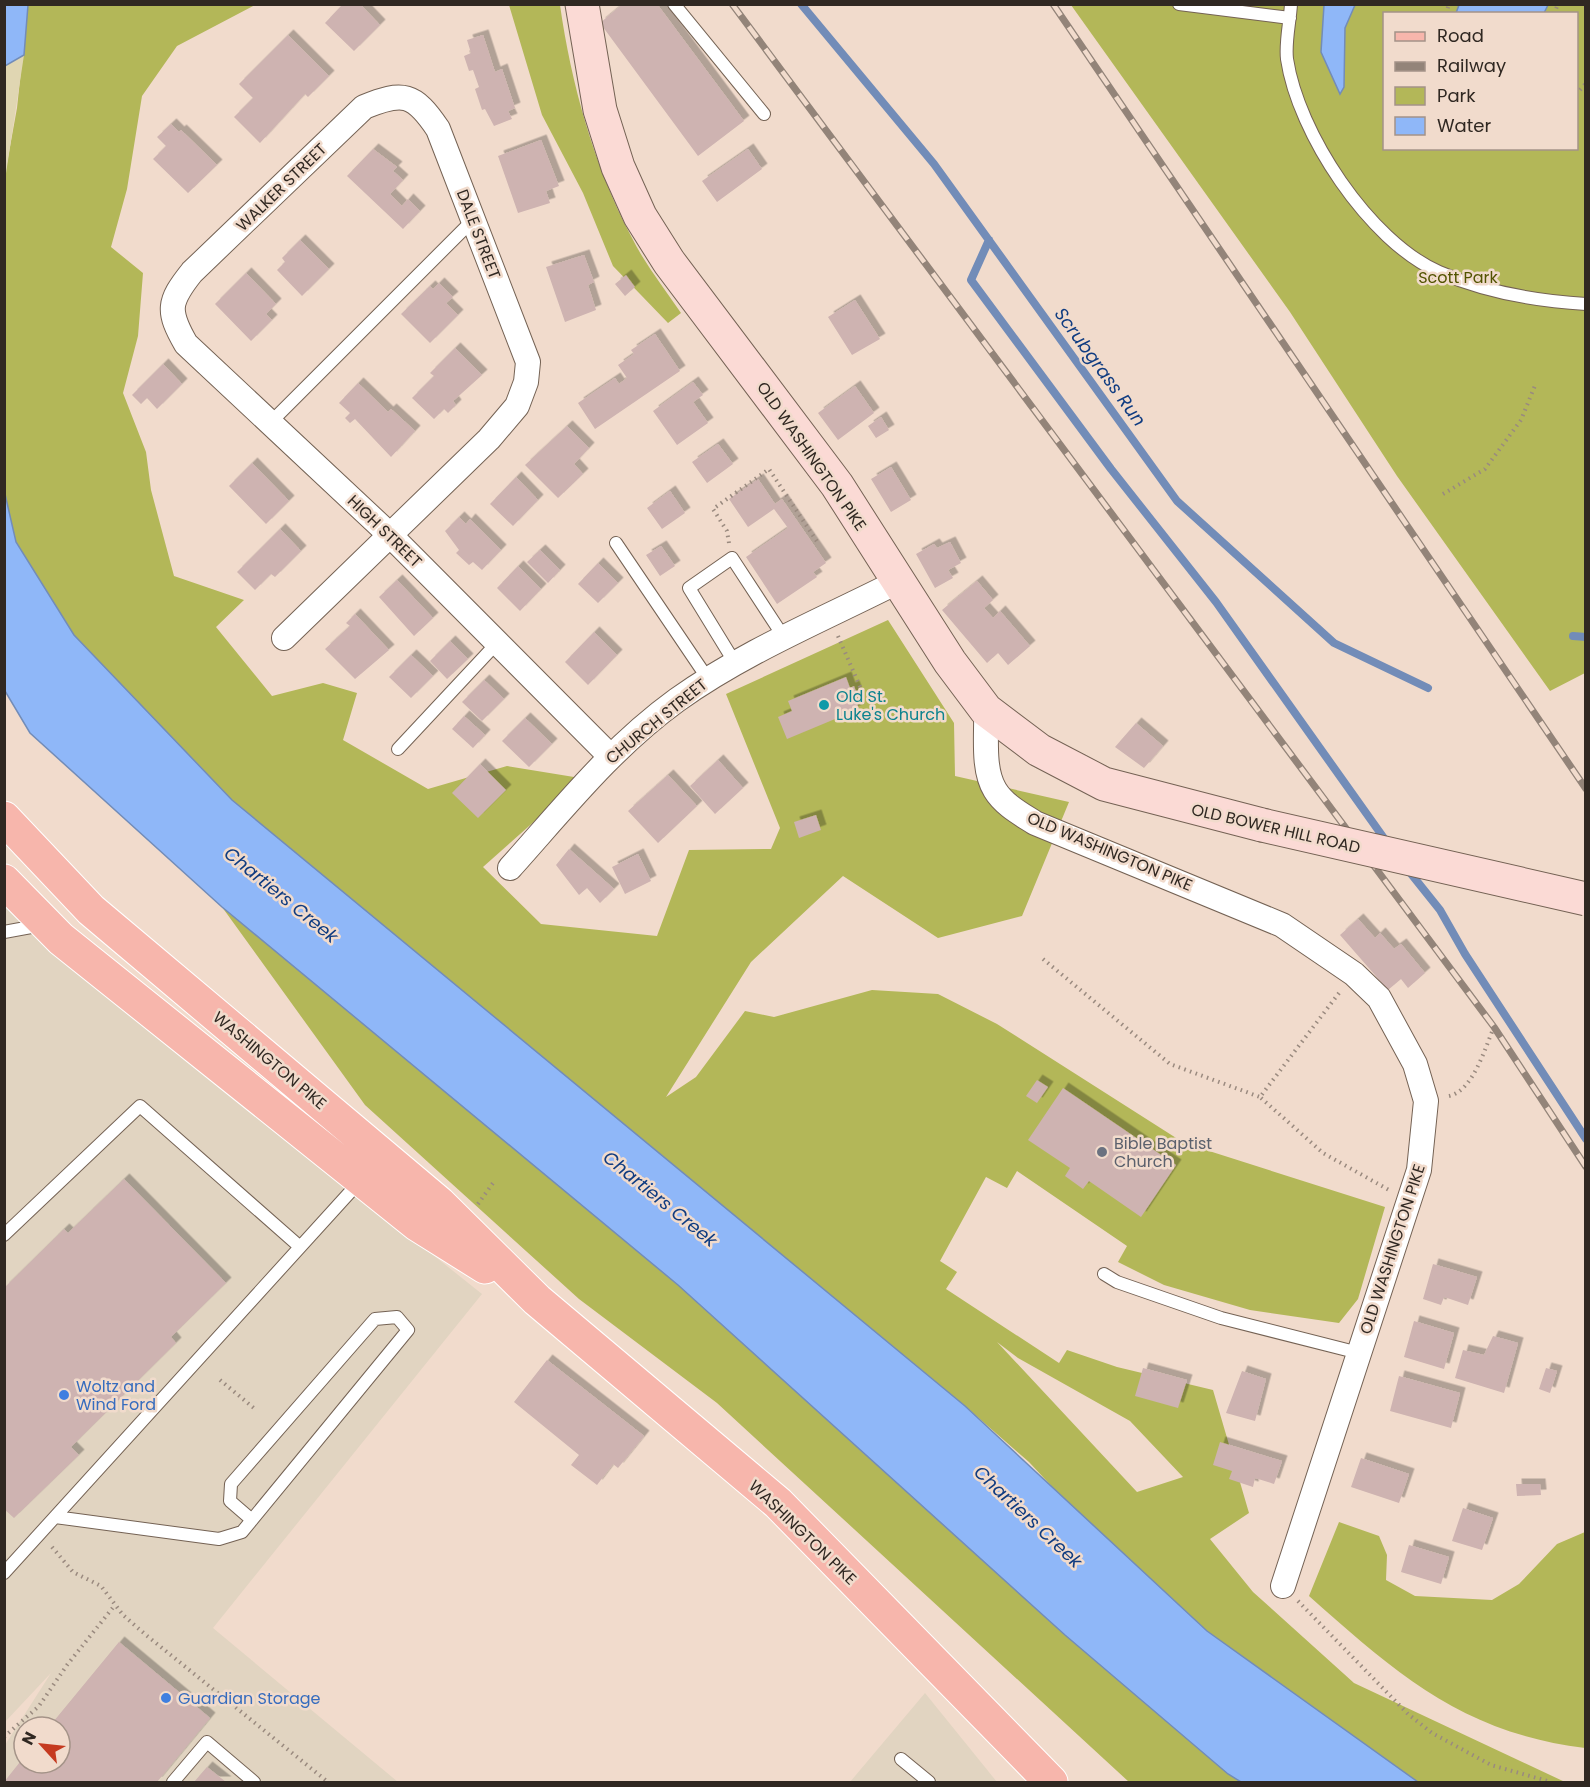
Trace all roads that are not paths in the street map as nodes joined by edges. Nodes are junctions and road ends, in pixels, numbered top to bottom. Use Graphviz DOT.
graph roads {
  1 [pos="582,4"];
  2 [pos="674,4"];
  3 [pos="1179,4"];
  4 [pos="1291,4"];
  5 [pos="1290,18"];
  6 [pos="408,96"];
  7 [pos="764,114"];
  8 [pos="474,220"];
  9 [pos="171,304"];
  10 [pos="1586,304"];
  11 [pos="270,423"];
  12 [pos="390,535"];
  13 [pos="616,543"];
  14 [pos="897,582"];
  15 [pos="284,638"];
  16 [pos="785,639"];
  17 [pos="497,643"];
  18 [pos="735,663"];
  19 [pos="708,679"];
  20 [pos="986,710"];
  21 [pos="398,749"];
  22 [pos="610,756"];
  23 [pos="4,818"];
  24 [pos="510,868"];
  25 [pos="4,881"];
  26 [pos="1586,899"];
  27 [pos="47,924"];
  28 [pos="4,932"];
  29 [pos="361,1179"];
  30 [pos="4,1235"];
  31 [pos="299,1246"];
  32 [pos="1104,1274"];
  33 [pos="537,1300"];
  34 [pos="1359,1353"];
  35 [pos="55,1517"];
  36 [pos="252,1520"];
  37 [pos="4,1573"];
  38 [pos="1283,1586"];
  39 [pos="901,1759"];
  40 [pos="1024,1768"];
  41 [pos="173,1782"];
  42 [pos="254,1782"];
  43 [pos="929,1782"];
  44 [pos="1051,1782"];
  1 -- 14 [label="street, OLD WASHINGTON PIKE"];
  2 -- 7 [label="lane"];
  3 -- 5 [label="lane"];
  4 -- 5 [label="lane"];
  5 -- 10 [label="lane"];
  6 -- 8 [label="street, DALE STREET"];
  6 -- 9 [label="street, WALKER STREET"];
  8 -- 11 [label="lane"];
  8 -- 12 [label="street, DALE STREET"];
  9 -- 11 [label="street, HIGH STREET"];
  11 -- 12 [label="street, HIGH STREET"];
  12 -- 15 [label="street"];
  12 -- 17 [label="street, HIGH STREET"];
  13 -- 19 [label="lane"];
  14 -- 16 [label="street, CHURCH STREET"];
  14 -- 20 [label="street, OLD WASHINGTON PIKE"];
  16 -- 18 [label="street, CHURCH STREET"];
  16 -- 18 [label="lane"];
  17 -- 21 [label="lane"];
  17 -- 22 [label="street, HIGH STREET"];
  18 -- 19 [label="street, CHURCH STREET"];
  19 -- 22 [label="street, CHURCH STREET"];
  20 -- 26 [label="street, OLD BOWER HILL ROAD, bridge"];
  20 -- 34 [label="street, OLD WASHINGTON PIKE"];
  22 -- 24 [label="street, CHURCH STREET"];
  23 -- 33 [label="main road, WASHINGTON PIKE"];
  25 -- 27 [label="main road, WASHINGTON PIKE"];
  27 -- 28 [label="lane"];
  27 -- 29 [label="main road, WASHINGTON PIKE"];
  29 -- 31 [label="lane"];
  29 -- 33 [label="main road, WASHINGTON PIKE"];
  30 -- 31 [label="lane"];
  31 -- 35 [label="lane"];
  32 -- 34 [label="lane"];
  33 -- 40 [label="main road, WASHINGTON PIKE"];
  34 -- 38 [label="street, OLD WASHINGTON PIKE"];
  35 -- 36 [label="lane"];
  35 -- 37 [label="lane"];
  36 -- 36 [label="lane"];
  39 -- 43 [label="lane"];
  40 -- 44 [label="main road, WASHINGTON PIKE"];
  41 -- 42 [label="lane"];
}
